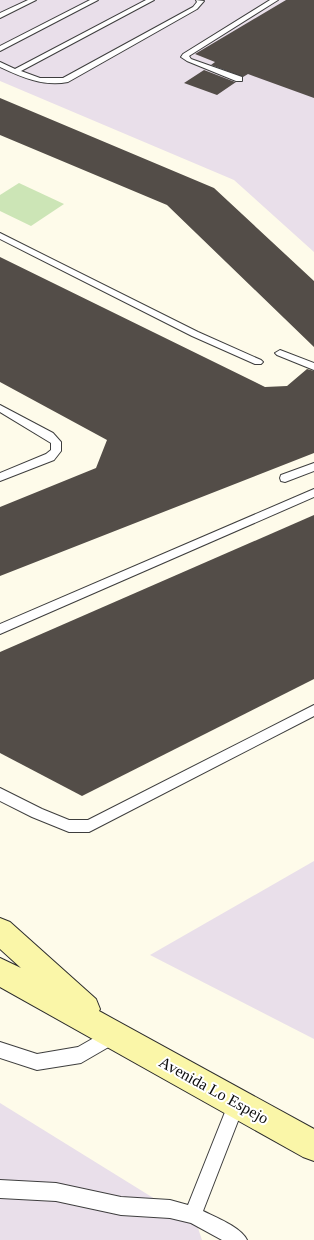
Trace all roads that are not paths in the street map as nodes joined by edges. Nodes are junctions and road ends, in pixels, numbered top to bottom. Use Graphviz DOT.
graph roads {
  1 [pos="34,0"];
  2 [pos="95,0"];
  3 [pos="152,0"];
  4 [pos="199,0"];
  5 [pos="275,0"];
  6 [pos="0,16"];
  7 [pos="0,49"];
  8 [pos="0,64"];
  9 [pos="16,71"];
  10 [pos="239,79"];
  11 [pos="0,236"];
  12 [pos="280,353"];
  13 [pos="258,362"];
  14 [pos="314,367"];
  15 [pos="0,408"];
  16 [pos="314,467"];
  17 [pos="0,477"];
  18 [pos="285,478"];
  19 [pos="314,493"];
  20 [pos="0,629"];
  21 [pos="314,710"];
  22 [pos="0,794"];
  23 [pos="0,931"];
  24 [pos="0,972"];
  25 [pos="113,1034"];
  26 [pos="0,1050"];
  27 [pos="236,1103"];
  28 [pos="314,1146"];
  29 [pos="0,1189"];
  30 [pos="192,1215"];
  31 [pos="238,1240"];
  1 -- 6 [label="lane"];
  2 -- 7 [label="lane"];
  3 -- 9 [label="lane"];
  4 -- 9 [label="lane"];
  5 -- 10 [label="lane"];
  8 -- 9 [label="lane"];
  11 -- 13 [label="lane"];
  12 -- 14 [label="lane"];
  15 -- 17 [label="lane"];
  16 -- 18 [label="lane"];
  19 -- 20 [label="lane"];
  21 -- 22 [label="lane"];
  23 -- 25 [label="main road, Avenida Lo Espejo"];
  24 -- 25 [label="main road, Avenida Lo Espejo"];
  25 -- 26 [label="lane"];
  25 -- 27 [label="main road, Avenida Lo Espejo"];
  27 -- 28 [label="main road, Avenida Lo Espejo"];
  27 -- 30 [label="lane"];
  29 -- 30 [label="lane"];
  30 -- 31 [label="lane"];
}
